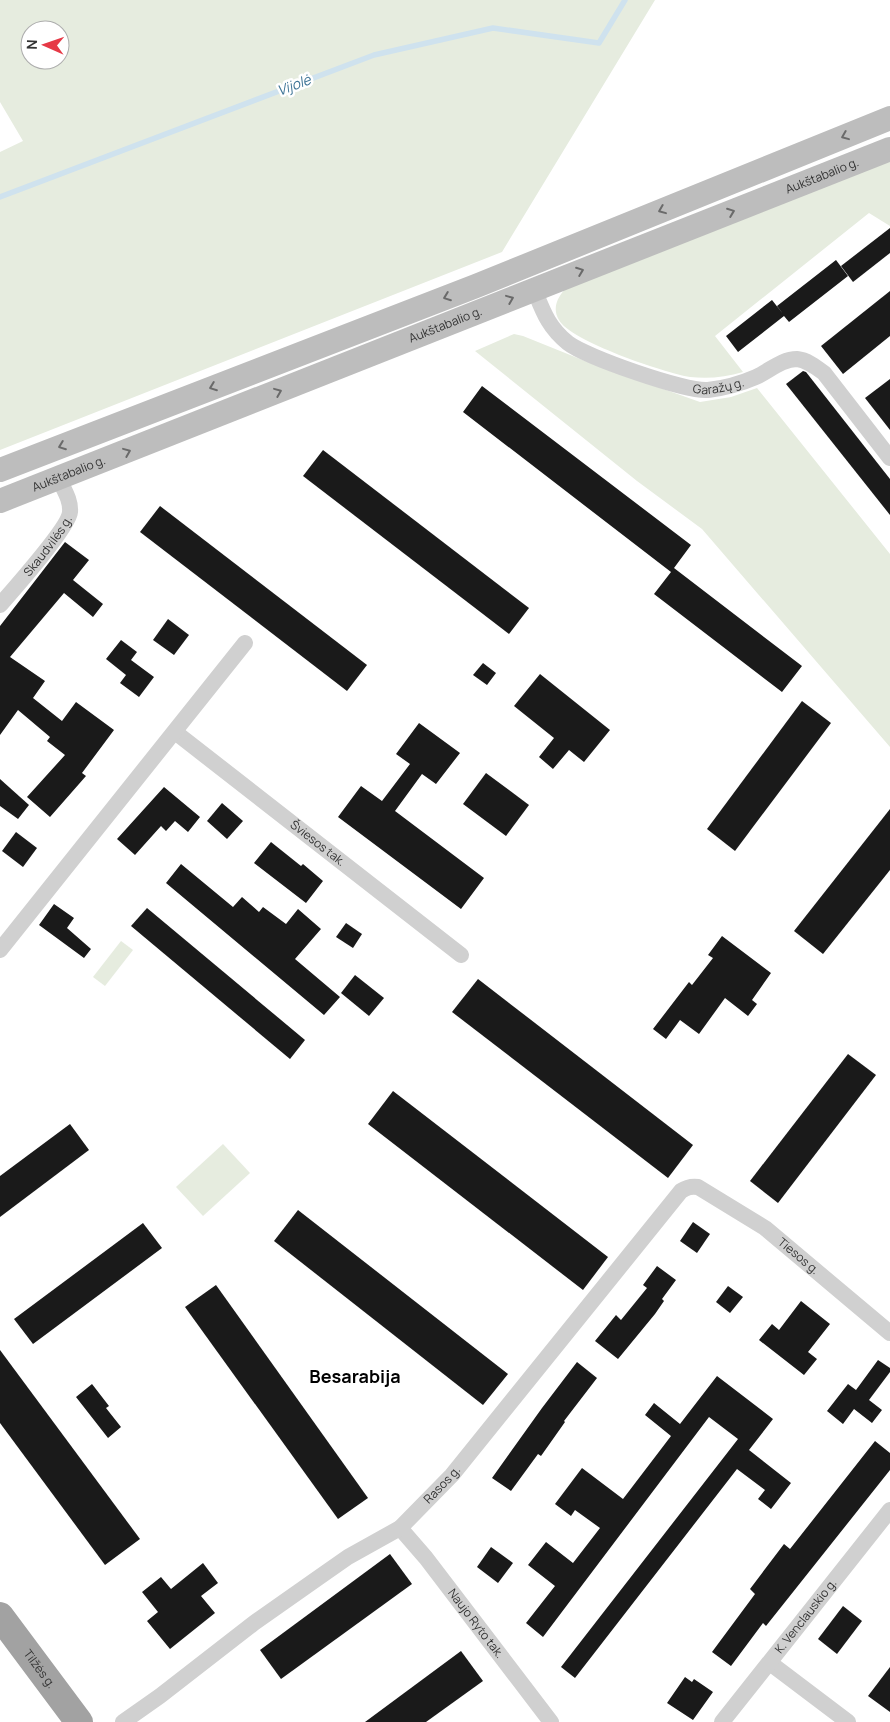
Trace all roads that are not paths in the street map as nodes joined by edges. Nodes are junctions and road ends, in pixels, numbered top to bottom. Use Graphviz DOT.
graph roads {
  1 [pos="890,118"];
  2 [pos="890,149"];
  3 [pos="524,266"];
  4 [pos="534,289"];
  5 [pos="890,458"];
  6 [pos="0,470"];
  7 [pos="59,479"];
  8 [pos="0,501"];
  9 [pos="0,605"];
  10 [pos="245,643"];
  11 [pos="175,732"];
  12 [pos="0,950"];
  13 [pos="461,955"];
  14 [pos="698,1188"];
  15 [pos="890,1334"];
  16 [pos="890,1510"];
  17 [pos="400,1528"];
  18 [pos="0,1616"];
  19 [pos="770,1663"];
  20 [pos="79,1722"];
  21 [pos="123,1722"];
  22 [pos="551,1722"];
  23 [pos="722,1722"];
  24 [pos="848,1722"];
  1 -- 3 [label="main road, Aukštabalio g., one-way"];
  4 -- 2 [label="main road, Aukštabalio g., one-way"];
  3 -- 4 [label="main road"];
  3 -- 6 [label="main road, Aukštabalio g., one-way"];
  4 -- 5 [label="street, Garažų g."];
  7 -- 4 [label="main road, Aukštabalio g., one-way"];
  7 -- 8 [label="main road, Aukštabalio g."];
  7 -- 9 [label="street, Skaudvilės g."];
  10 -- 11 [label="street"];
  11 -- 12 [label="street"];
  11 -- 13 [label="street, Šviesos tak."];
  14 -- 15 [label="street, Tiesos g."];
  14 -- 17 [label="street, Rasos g."];
  16 -- 19 [label="street, K. Venclauskio g."];
  17 -- 21 [label="street, Rasos g."];
  17 -- 22 [label="street, Naujo Ryto tak."];
  18 -- 20 [label="highway, Tilžės g."];
  19 -- 23 [label="street, K. Venclauskio g."];
  19 -- 24 [label="street"];
}
